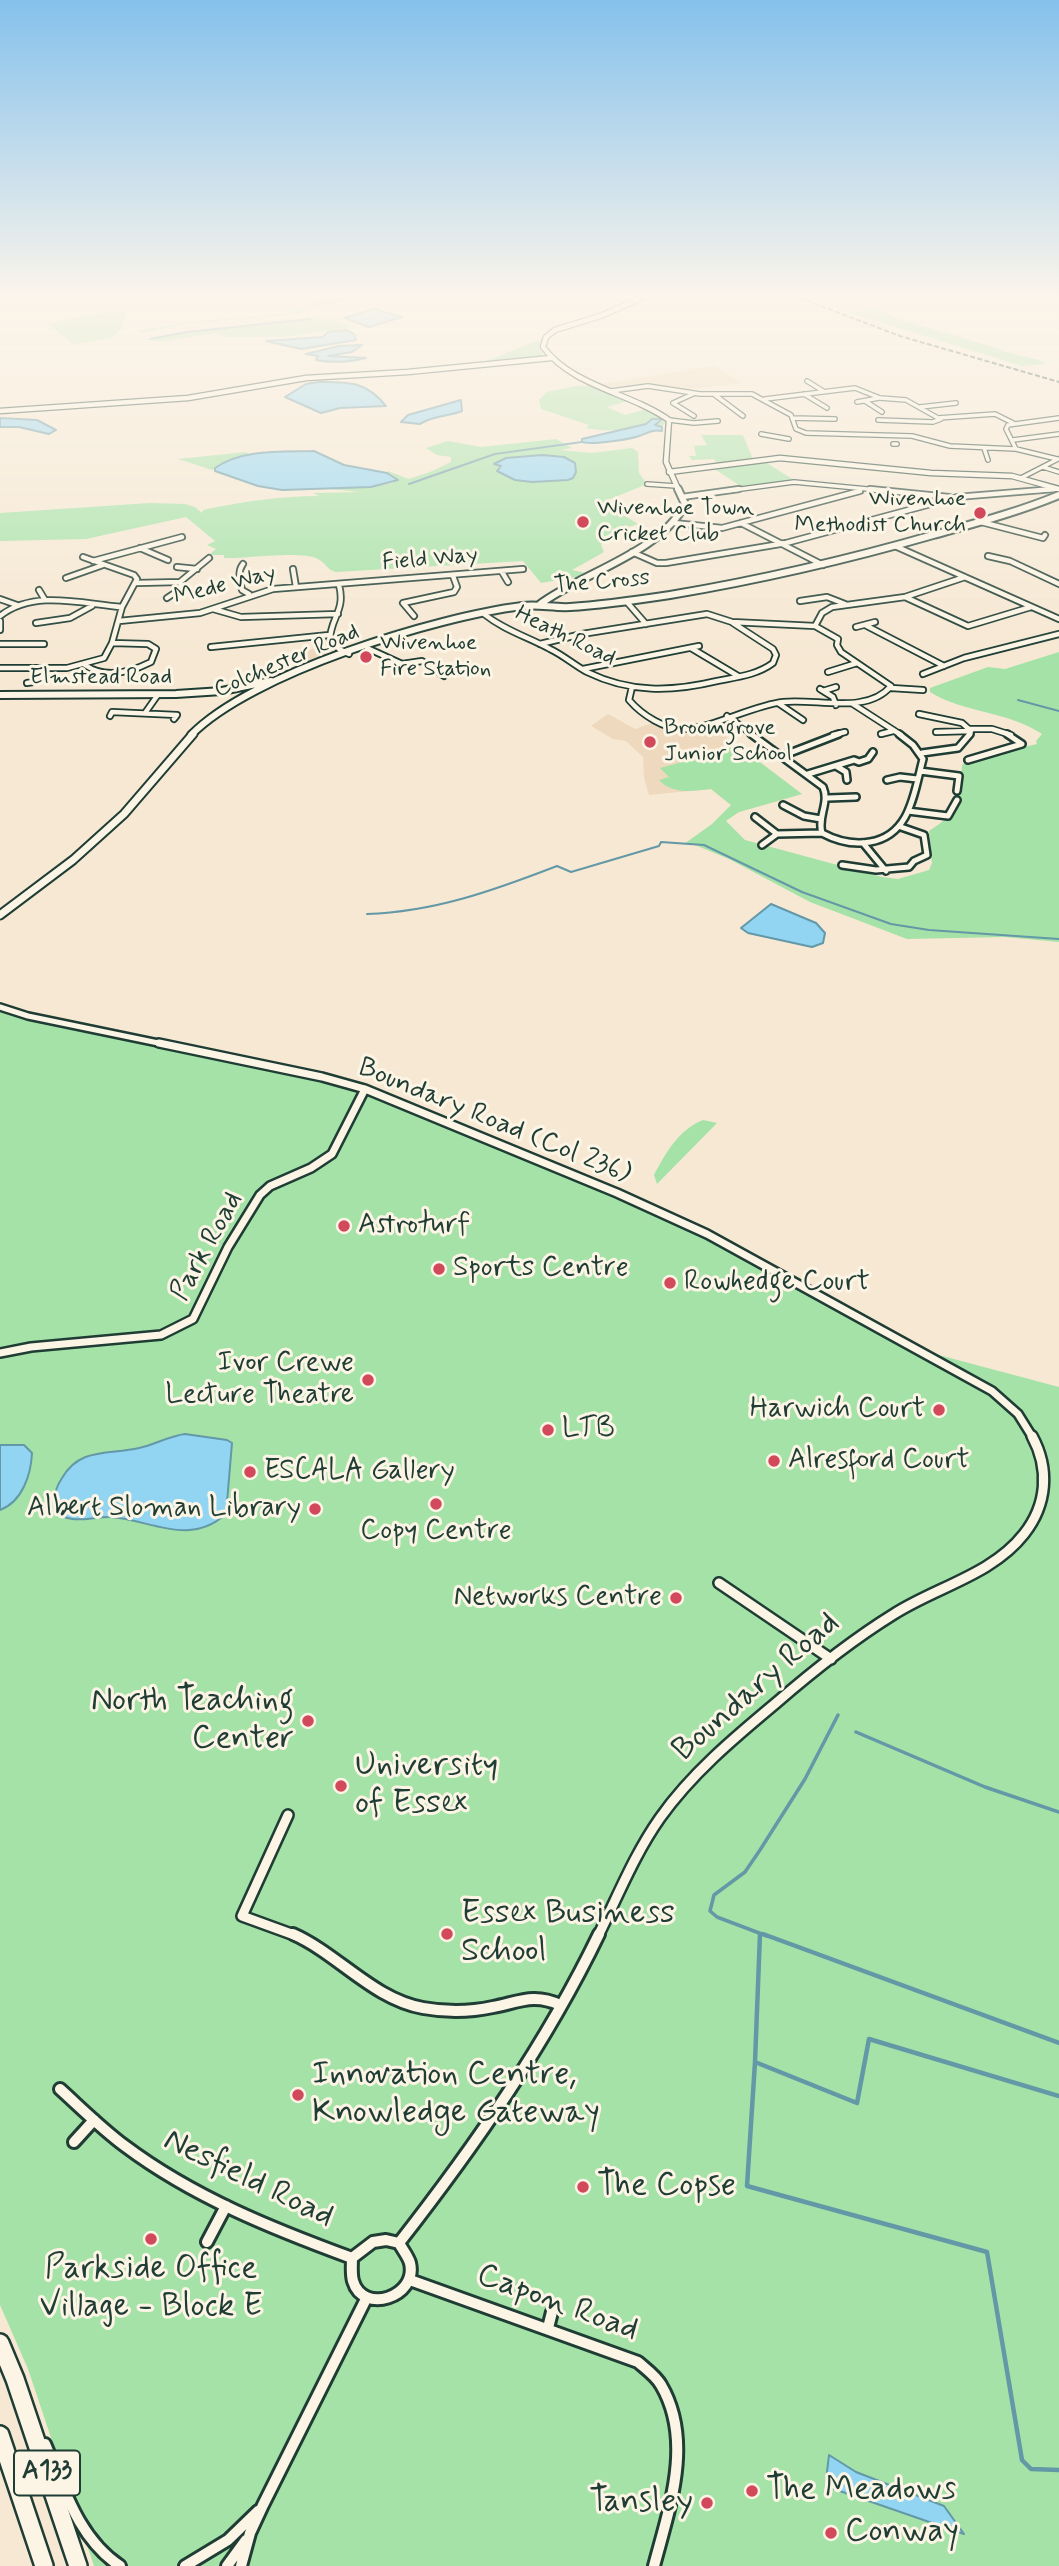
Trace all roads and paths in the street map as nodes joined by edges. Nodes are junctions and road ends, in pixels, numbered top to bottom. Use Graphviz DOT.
graph roads {
  1 [pos="664,418"];
  2 [pos="792,418"];
  3 [pos="941,418"];
  4 [pos="944,418"];
  5 [pos="1002,418"];
  6 [pos="1059,418"];
  7 [pos="835,419"];
  8 [pos="669,420"];
  9 [pos="878,420"];
  10 [pos="718,421"];
  11 [pos="1013,424"];
  12 [pos="799,431"];
  13 [pos="764,434"];
  14 [pos="1059,434"];
  15 [pos="889,435"];
  16 [pos="782,437"];
  17 [pos="789,439"];
  18 [pos="1015,440"];
  19 [pos="894,444"];
  20 [pos="984,448"];
  21 [pos="1016,449"];
  22 [pos="1031,451"];
  23 [pos="1058,459"];
  24 [pos="988,460"];
  25 [pos="1042,467"];
  26 [pos="669,472"];
  27 [pos="1059,472"];
  28 [pos="1021,478"];
  29 [pos="649,486"];
  30 [pos="676,486"];
  31 [pos="864,489"];
  32 [pos="1059,489"];
  33 [pos="1059,495"];
  34 [pos="937,496"];
  35 [pos="682,497"];
  36 [pos="957,497"];
  37 [pos="944,501"];
  38 [pos="981,522"];
  39 [pos="674,523"];
  40 [pos="741,523"];
  41 [pos="182,537"];
  42 [pos="1044,537"];
  43 [pos="782,544"];
  44 [pos="895,546"];
  45 [pos="140,548"];
  46 [pos="632,552"];
  47 [pos="988,556"];
  48 [pos="83,557"];
  49 [pos="209,558"];
  50 [pos="168,560"];
  51 [pos="93,561"];
  52 [pos="243,564"];
  53 [pos="103,565"];
  54 [pos="823,565"];
  55 [pos="177,567"];
  56 [pos="197,569"];
  57 [pos="293,569"];
  58 [pos="523,569"];
  59 [pos="502,572"];
  60 [pos="58,574"];
  61 [pos="453,576"];
  62 [pos="1059,576"];
  63 [pos="965,577"];
  64 [pos="66,578"];
  65 [pos="1048,579"];
  66 [pos="72,580"];
  67 [pos="180,582"];
  68 [pos="508,582"];
  69 [pos="136,583"];
  70 [pos="1059,584"];
  71 [pos="339,585"];
  72 [pos="296,587"];
  73 [pos="39,590"];
  74 [pos="249,594"];
  75 [pos="905,597"];
  76 [pos="167,598"];
  77 [pos="0,599"];
  78 [pos="802,599"];
  79 [pos="45,600"];
  80 [pos="626,601"];
  81 [pos="845,604"];
  82 [pos="17,605"];
  83 [pos="539,605"];
  84 [pos="92,606"];
  85 [pos="122,607"];
  86 [pos="1031,607"];
  87 [pos="213,609"];
  88 [pos="338,614"];
  89 [pos="484,614"];
  90 [pos="414,616"];
  91 [pos="1059,619"];
  92 [pos="119,621"];
  93 [pos="732,622"];
  94 [pos="875,622"];
  95 [pos="36,623"];
  96 [pos="0,624"];
  97 [pos="646,624"];
  98 [pos="865,625"];
  99 [pos="815,626"];
  100 [pos="856,627"];
  101 [pos="1059,634"];
  102 [pos="329,635"];
  103 [pos="112,643"];
  104 [pos="0,644"];
  105 [pos="44,644"];
  106 [pos="215,645"];
  107 [pos="540,645"];
  108 [pos="699,646"];
  109 [pos="366,648"];
  110 [pos="691,648"];
  111 [pos="349,654"];
  112 [pos="857,663"];
  113 [pos="0,664"];
  114 [pos="85,665"];
  115 [pos="944,666"];
  116 [pos="41,669"];
  117 [pos="582,669"];
  118 [pos="828,672"];
  119 [pos="923,674"];
  120 [pos="444,676"];
  121 [pos="738,676"];
  122 [pos="285,680"];
  123 [pos="27,682"];
  124 [pos="632,687"];
  125 [pos="836,687"];
  126 [pos="891,688"];
  127 [pos="923,690"];
  128 [pos="0,695"];
  129 [pos="157,696"];
  130 [pos="778,703"];
  131 [pos="853,704"];
  132 [pos="836,705"];
  133 [pos="112,712"];
  134 [pos="145,713"];
  135 [pos="919,714"];
  136 [pos="177,715"];
  137 [pos="727,716"];
  138 [pos="803,720"];
  139 [pos="970,730"];
  140 [pos="893,731"];
  141 [pos="845,732"];
  142 [pos="936,732"];
  143 [pos="881,734"];
  144 [pos="873,752"];
  145 [pos="922,753"];
  146 [pos="782,755"];
  147 [pos="968,760"];
  148 [pos="836,766"];
  149 [pos="920,771"];
  150 [pos="808,774"];
  151 [pos="917,779"];
  152 [pos="847,780"];
  153 [pos="887,780"];
  154 [pos="957,790"];
  155 [pos="856,797"];
  156 [pos="828,798"];
  157 [pos="957,800"];
  158 [pos="783,805"];
  159 [pos="908,811"];
  160 [pos="756,817"];
  161 [pos="821,819"];
  162 [pos="901,827"];
  163 [pos="821,833"];
  164 [pos="777,834"];
  165 [pos="863,843"];
  166 [pos="762,845"];
  167 [pos="842,865"];
  168 [pos="886,871"];
  169 [pos="0,915"];
  170 [pos="0,1007"];
  171 [pos="365,1089"];
  172 [pos="0,1353"];
  173 [pos="942,1361"];
  174 [pos="719,1583"];
  175 [pos="831,1659"];
  176 [pos="288,1815"];
  177 [pos="560,2005"];
  178 [pos="60,2089"];
  179 [pos="94,2120"];
  180 [pos="74,2142"];
  181 [pos="226,2206"];
  182 [pos="207,2242"];
  183 [pos="399,2243"];
  184 [pos="352,2258"];
  185 [pos="410,2280"];
  186 [pos="366,2299"];
  187 [pos="552,2312"];
  188 [pos="548,2328"];
  189 [pos="0,2343"];
  190 [pos="15,2379"];
  191 [pos="0,2434"];
  192 [pos="263,2505"];
  193 [pos="250,2533"];
  194 [pos="44,2566"];
  195 [pos="78,2566"];
  196 [pos="120,2566"];
  197 [pos="185,2566"];
  198 [pos="228,2566"];
  199 [pos="241,2566"];
  200 [pos="654,2566"];
  1 -- 8 [label="street"];
  2 -- 7 [label="street"];
  2 -- 12 [label="street"];
  3 -- 4 [label="street"];
  3 -- 9 [label="street"];
  5 -- 11 [label="street"];
  6 -- 11 [label="street"];
  8 -- 10 [label="street"];
  8 -- 26 [label="street"];
  11 -- 18 [label="street"];
  12 -- 15 [label="street"];
  12 -- 16 [label="street"];
  13 -- 16 [label="street"];
  14 -- 18 [label="street"];
  15 -- 19 [label="street"];
  15 -- 20 [label="street"];
  16 -- 17 [label="street"];
  18 -- 21 [label="street"];
  18 -- 22 [label="street"];
  20 -- 21 [label="street"];
  20 -- 24 [label="street"];
  21 -- 22 [label="street"];
  22 -- 23 [label="street"];
  23 -- 25 [label="street"];
  25 -- 27 [label="street"];
  25 -- 28 [label="street"];
  26 -- 28 [label="street"];
  26 -- 30 [label="street"];
  28 -- 32 [label="street"];
  29 -- 30 [label="street"];
  30 -- 35 [label="street"];
  31 -- 34 [label="street"];
  31 -- 35 [label="street"];
  31 -- 40 [label="street"];
  32 -- 36 [label="street"];
  33 -- 38 [label="street, The Cross"];
  34 -- 36 [label="street"];
  34 -- 37 [label="street"];
  35 -- 39 [label="street"];
  36 -- 37 [label="street"];
  37 -- 43 [label="street"];
  38 -- 42 [label="street"];
  38 -- 44 [label="street, The Cross"];
  39 -- 40 [label="street"];
  39 -- 46 [label="street"];
  40 -- 43 [label="street"];
  41 -- 45 [label="street"];
  43 -- 46 [label="street"];
  43 -- 54 [label="street"];
  44 -- 54 [label="street, The Cross"];
  44 -- 63 [label="street"];
  45 -- 50 [label="street"];
  45 -- 51 [label="street"];
  46 -- 83 [label="street"];
  47 -- 65 [label="street"];
  48 -- 51 [label="street"];
  49 -- 56 [label="street"];
  51 -- 53 [label="street"];
  52 -- 74 [label="street"];
  53 -- 64 [label="street"];
  53 -- 69 [label="street"];
  54 -- 80 [label="street, The Cross"];
  55 -- 56 [label="street"];
  56 -- 67 [label="street"];
  57 -- 72 [label="street"];
  58 -- 59 [label="street, Field Way"];
  59 -- 61 [label="street, Field Way"];
  59 -- 68 [label="street"];
  60 -- 64 [label="street"];
  61 -- 71 [label="street, Field Way"];
  61 -- 90 [label="street"];
  62 -- 65 [label="street"];
  63 -- 75 [label="street"];
  63 -- 86 [label="street"];
  64 -- 66 [label="street"];
  65 -- 70 [label="street"];
  67 -- 69 [label="street"];
  67 -- 76 [label="street"];
  69 -- 85 [label="street"];
  71 -- 72 [label="street, Mede Way"];
  71 -- 88 [label="street"];
  72 -- 74 [label="street, Mede Way"];
  73 -- 79 [label="street"];
  74 -- 87 [label="street, Mede Way"];
  75 -- 81 [label="street"];
  75 -- 86 [label="street"];
  77 -- 82 [label="street"];
  78 -- 81 [label="street"];
  79 -- 82 [label="street"];
  79 -- 84 [label="street"];
  80 -- 83 [label="street, The Cross"];
  80 -- 97 [label="street"];
  81 -- 99 [label="street"];
  82 -- 96 [label="street"];
  83 -- 89 [label="street, Colchester Road"];
  84 -- 85 [label="street"];
  84 -- 95 [label="street"];
  85 -- 92 [label="street"];
  86 -- 91 [label="street"];
  87 -- 88 [label="street"];
  87 -- 92 [label="street, Mede Way"];
  88 -- 102 [label="street"];
  89 -- 107 [label="street, Heath Road"];
  89 -- 109 [label="street, Colchester Road"];
  92 -- 103 [label="street"];
  93 -- 97 [label="street"];
  93 -- 99 [label="street"];
  93 -- 121 [label="street, Heath Road"];
  94 -- 98 [label="street"];
  97 -- 107 [label="street"];
  98 -- 100 [label="street"];
  98 -- 115 [label="street"];
  99 -- 112 [label="street"];
  101 -- 115 [label="street"];
  102 -- 106 [label="street"];
  102 -- 111 [label="street"];
  103 -- 114 [label="street"];
  103 -- 114 [label="street"];
  104 -- 105 [label="street"];
  107 -- 117 [label="street, Heath Road"];
  108 -- 110 [label="street"];
  109 -- 111 [label="street, Colchester Road"];
  109 -- 120 [label="street"];
  110 -- 117 [label="street"];
  110 -- 121 [label="street"];
  111 -- 122 [label="street, Colchester Road"];
  112 -- 118 [label="street"];
  112 -- 126 [label="street"];
  113 -- 116 [label="street"];
  114 -- 116 [label="street"];
  115 -- 119 [label="street"];
  116 -- 123 [label="street"];
  117 -- 124 [label="street, Heath Road"];
  121 -- 124 [label="street, Heath Road"];
  122 -- 129 [label="street, Elmstead Road"];
  122 -- 169 [label="street, Colchester Road"];
  124 -- 137 [label="street"];
  125 -- 132 [label="street"];
  126 -- 127 [label="street"];
  126 -- 131 [label="street"];
  128 -- 129 [label="street, Elmstead Road"];
  129 -- 134 [label="street"];
  130 -- 132 [label="street"];
  130 -- 137 [label="street"];
  130 -- 138 [label="street"];
  131 -- 132 [label="street"];
  131 -- 140 [label="street"];
  133 -- 134 [label="street"];
  134 -- 136 [label="street"];
  135 -- 139 [label="street"];
  137 -- 146 [label="street"];
  139 -- 142 [label="street"];
  139 -- 145 [label="street"];
  139 -- 147 [label="street"];
  140 -- 143 [label="street"];
  140 -- 145 [label="street"];
  141 -- 146 [label="street"];
  144 -- 148 [label="street"];
  145 -- 149 [label="street"];
  146 -- 150 [label="street"];
  148 -- 150 [label="street"];
  148 -- 152 [label="street"];
  149 -- 151 [label="street"];
  149 -- 154 [label="street"];
  150 -- 156 [label="street"];
  151 -- 153 [label="street"];
  151 -- 159 [label="street"];
  155 -- 156 [label="street"];
  156 -- 161 [label="street"];
  157 -- 159 [label="street"];
  158 -- 161 [label="street"];
  159 -- 162 [label="street"];
  160 -- 164 [label="street"];
  161 -- 163 [label="street"];
  162 -- 165 [label="street"];
  162 -- 168 [label="street"];
  163 -- 164 [label="street"];
  163 -- 165 [label="street"];
  164 -- 166 [label="street"];
  165 -- 168 [label="street"];
  167 -- 168 [label="street"];
  170 -- 171 [label="street, Boundary Road (Col 236)"];
  171 -- 172 [label="street, Park Road"];
  171 -- 173 [label="street, Boundary Road (Col 236)"];
  173 -- 175 [label="street, Boundary Road"];
  174 -- 175 [label="street"];
  175 -- 177 [label="street, Boundary Road"];
  176 -- 177 [label="street"];
  177 -- 183 [label="street, Boundary Road"];
  178 -- 179 [label="street, Nesfield Road"];
  179 -- 180 [label="street"];
  179 -- 181 [label="street, Nesfield Road"];
  181 -- 182 [label="street"];
  181 -- 184 [label="street, Nesfield Road"];
  183 -- 184 [label="street"];
  183 -- 185 [label="street"];
  184 -- 186 [label="street"];
  185 -- 186 [label="street"];
  185 -- 188 [label="street, Capon Road"];
  186 -- 192 [label="street"];
  187 -- 188 [label="street"];
  188 -- 200 [label="street, Capon Road"];
  189 -- 190 [label="main road, A133"];
  190 -- 195 [label="main road, A133"];
  190 -- 196 [label="street"];
  191 -- 194 [label="main road, A133"];
  192 -- 193 [label="street"];
  192 -- 197 [label="street"];
  193 -- 198 [label="street"];
  193 -- 199 [label="street"];
}
